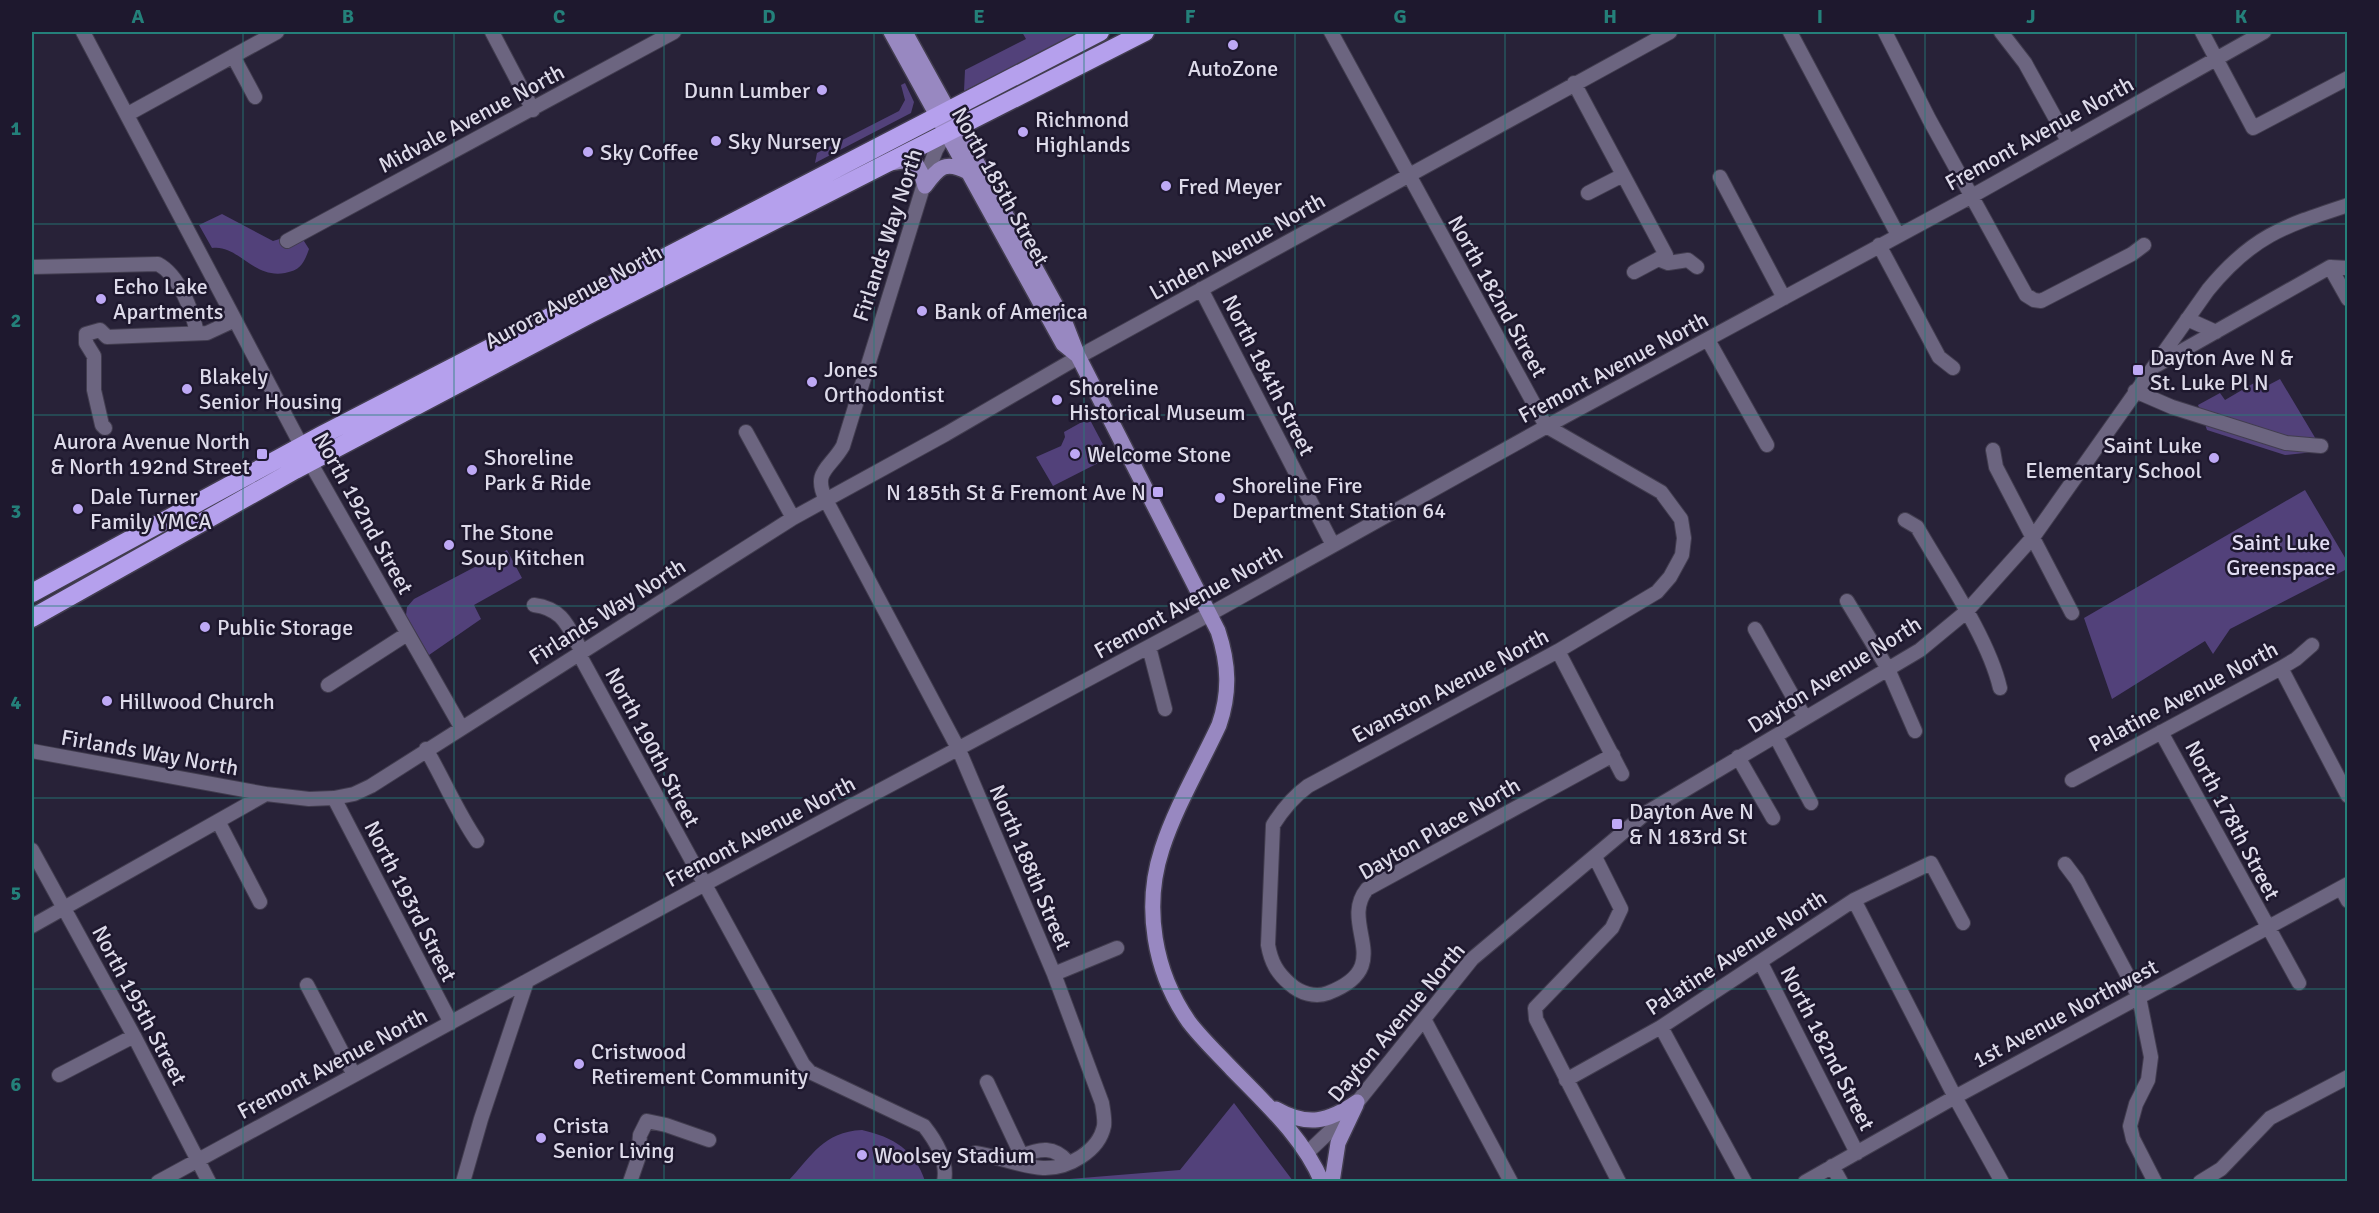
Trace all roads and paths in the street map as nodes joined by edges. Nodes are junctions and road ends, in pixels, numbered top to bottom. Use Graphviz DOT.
graph roads {
  1 [pos="83,32"];
  2 [pos="277,32"];
  3 [pos="492,32"];
  4 [pos="674,32"];
  5 [pos="891,32"];
  6 [pos="905,32"];
  7 [pos="1100,32"];
  8 [pos="1145,32"];
  9 [pos="1331,32"];
  10 [pos="1670,32"];
  11 [pos="1790,32"];
  12 [pos="2001,32"];
  13 [pos="2202,32"];
  14 [pos="2264,32"];
  15 [pos="1890,33"];
  16 [pos="233,56"];
  17 [pos="2216,58"];
  18 [pos="2348,78"];
  19 [pos="1574,83"];
  20 [pos="255,97"];
  21 [pos="533,110"];
  22 [pos="943,113"];
  23 [pos="128,114"];
  24 [pos="952,130"];
  25 [pos="2068,141"];
  26 [pos="885,164"];
  27 [pos="968,172"];
  28 [pos="1623,175"];
  29 [pos="1408,176"];
  30 [pos="1720,177"];
  31 [pos="925,186"];
  32 [pos="1588,193"];
  33 [pos="1972,196"];
  34 [pos="2348,204"];
  35 [pos="758,209"];
  36 [pos="754,230"];
  37 [pos="1898,235"];
  38 [pos="287,241"];
  39 [pos="1879,245"];
  40 [pos="2138,250"];
  41 [pos="1662,257"];
  42 [pos="32,267"];
  43 [pos="1697,267"];
  44 [pos="2330,267"];
  45 [pos="2348,268"];
  46 [pos="1634,272"];
  47 [pos="1201,289"];
  48 [pos="599,291"];
  49 [pos="1784,298"];
  50 [pos="2348,299"];
  51 [pos="570,306"];
  52 [pos="590,314"];
  53 [pos="2187,319"];
  54 [pos="235,320"];
  55 [pos="566,327"];
  56 [pos="2216,332"];
  57 [pos="197,333"];
  58 [pos="107,337"];
  59 [pos="1708,340"];
  60 [pos="94,356"];
  61 [pos="1078,356"];
  62 [pos="2155,366"];
  63 [pos="1953,369"];
  64 [pos="2135,391"];
  65 [pos="1546,426"];
  66 [pos="105,428"];
  67 [pos="746,432"];
  68 [pos="301,445"];
  69 [pos="1767,445"];
  70 [pos="2321,446"];
  71 [pos="1993,450"];
  72 [pos="310,462"];
  73 [pos="826,500"];
  74 [pos="792,518"];
  75 [pos="1905,520"];
  76 [pos="159,523"];
  77 [pos="2034,536"];
  78 [pos="1334,544"];
  79 [pos="100,580"];
  80 [pos="32,593"];
  81 [pos="1847,601"];
  82 [pos="534,606"];
  83 [pos="1966,612"];
  84 [pos="2072,613"];
  85 [pos="1210,614"];
  86 [pos="32,618"];
  87 [pos="1755,629"];
  88 [pos="407,634"];
  89 [pos="2312,645"];
  90 [pos="1149,647"];
  91 [pos="1558,651"];
  92 [pos="581,653"];
  93 [pos="2281,668"];
  94 [pos="1888,669"];
  95 [pos="328,685"];
  96 [pos="2000,688"];
  97 [pos="1165,709"];
  98 [pos="1805,718"];
  99 [pos="461,726"];
  100 [pos="1916,731"];
  101 [pos="2161,732"];
  102 [pos="1776,736"];
  103 [pos="426,749"];
  104 [pos="959,750"];
  105 [pos="32,751"];
  106 [pos="1613,755"];
  107 [pos="1738,757"];
  108 [pos="1622,774"];
  109 [pos="2072,780"];
  110 [pos="266,794"];
  111 [pos="2348,796"];
  112 [pos="334,798"];
  113 [pos="1811,803"];
  114 [pos="1773,818"];
  115 [pos="218,821"];
  116 [pos="477,841"];
  117 [pos="32,850"];
  118 [pos="1595,857"];
  119 [pos="2065,864"];
  120 [pos="703,885"];
  121 [pos="2344,886"];
  122 [pos="1854,900"];
  123 [pos="2348,901"];
  124 [pos="260,902"];
  125 [pos="64,908"];
  126 [pos="1963,923"];
  127 [pos="32,926"];
  128 [pos="2267,927"];
  129 [pos="1118,948"];
  130 [pos="1761,963"];
  131 [pos="1054,974"];
  132 [pos="1354,977"];
  133 [pos="527,981"];
  134 [pos="2299,983"];
  135 [pos="307,985"];
  136 [pos="2139,997"];
  137 [pos="1424,1019"];
  138 [pos="451,1023"];
  139 [pos="1661,1026"];
  140 [pos="134,1036"];
  141 [pos="59,1075"];
  142 [pos="354,1075"];
  143 [pos="2348,1077"];
  144 [pos="1566,1080"];
  145 [pos="987,1082"];
  146 [pos="1954,1097"];
  147 [pos="1263,1101"];
  148 [pos="1357,1102"];
  149 [pos="709,1140"];
  150 [pos="975,1153"];
  151 [pos="1307,1153"];
  152 [pos="1857,1153"];
  153 [pos="198,1160"];
  154 [pos="1024,1161"];
  155 [pos="1832,1166"];
  156 [pos="158,1182"];
  157 [pos="209,1182"];
  158 [pos="463,1182"];
  159 [pos="630,1182"];
  160 [pos="944,1182"];
  161 [pos="1322,1182"];
  162 [pos="1332,1182"];
  163 [pos="1511,1182"];
  164 [pos="1619,1182"];
  165 [pos="1745,1182"];
  166 [pos="1805,1182"];
  167 [pos="1840,1182"];
  168 [pos="2002,1182"];
  169 [pos="2155,1182"];
  170 [pos="2200,1182"];
  1 -- 23 [label="street, North 192nd Street"];
  2 -- 16 [label="street"];
  3 -- 21 [label="street"];
  4 -- 21 [label="street, Midvale Avenue North"];
  5 -- 22 [label="main road, North 185th Street"];
  6 -- 22 [label="main road, North 185th Street"];
  7 -- 22 [label="highway, Aurora Avenue North"];
  8 -- 24 [label="highway, Aurora Avenue North"];
  9 -- 29 [label="street, North 182nd Street"];
  10 -- 19 [label="street, Linden Avenue North"];
  11 -- 37 [label="street"];
  12 -- 25 [label="street"];
  13 -- 17 [label="street"];
  14 -- 17 [label="street, Fremont Avenue North"];
  15 -- 33 [label="street"];
  16 -- 20 [label="street"];
  16 -- 23 [label="street"];
  17 -- 18 [label="street"];
  17 -- 25 [label="street, Fremont Avenue North"];
  19 -- 28 [label="street"];
  19 -- 29 [label="street, Linden Avenue North"];
  21 -- 38 [label="street, Midvale Avenue North"];
  22 -- 24 [label="main road, North 185th Street"];
  22 -- 35 [label="highway, Aurora Avenue North"];
  23 -- 54 [label="street, North 192nd Street"];
  24 -- 26 [label="highway, Aurora Avenue North"];
  24 -- 27 [label="main road, North 185th Street"];
  24 -- 31 [label="street, Firlands Way North"];
  24 -- 61 [label="main road, North 185th Street"];
  25 -- 33 [label="street, Fremont Avenue North"];
  26 -- 31 [label="main road"];
  26 -- 36 [label="highway, Aurora Avenue North"];
  27 -- 31 [label="main road"];
  27 -- 61 [label="main road, North 185th Street"];
  28 -- 32 [label="street"];
  28 -- 41 [label="street"];
  29 -- 47 [label="street, Linden Avenue North"];
  29 -- 65 [label="street, North 182nd Street"];
  30 -- 49 [label="street"];
  31 -- 73 [label="street, Firlands Way North"];
  33 -- 37 [label="street, Fremont Avenue North"];
  33 -- 40 [label="street"];
  34 -- 53 [label="street, Dayton Avenue North"];
  35 -- 36 [label="main road"];
  35 -- 48 [label="highway, Aurora Avenue North"];
  36 -- 52 [label="highway, Aurora Avenue North"];
  37 -- 39 [label="street, Fremont Avenue North"];
  39 -- 49 [label="street, Fremont Avenue North"];
  39 -- 63 [label="street"];
  41 -- 43 [label="street"];
  41 -- 46 [label="street"];
  42 -- 57 [label="street"];
  44 -- 45 [label="street"];
  44 -- 50 [label="street"];
  44 -- 56 [label="street"];
  47 -- 61 [label="street, Linden Avenue North"];
  47 -- 78 [label="street, North 184th Street"];
  48 -- 51 [label="highway, Aurora Avenue North"];
  48 -- 52 [label="main road"];
  49 -- 59 [label="street, Fremont Avenue North"];
  51 -- 55 [label="main road"];
  51 -- 68 [label="highway, Aurora Avenue North"];
  52 -- 55 [label="highway, Aurora Avenue North"];
  53 -- 56 [label="street"];
  53 -- 62 [label="street, Dayton Avenue North"];
  54 -- 57 [label="street"];
  54 -- 68 [label="street, North 192nd Street"];
  55 -- 72 [label="highway, Aurora Avenue North"];
  56 -- 62 [label="street"];
  57 -- 58 [label="street"];
  58 -- 60 [label="street"];
  58 -- 60 [label="street"];
  59 -- 65 [label="street, Fremont Avenue North"];
  59 -- 69 [label="street"];
  60 -- 66 [label="street"];
  61 -- 73 [label="street, Linden Avenue North"];
  61 -- 85 [label="main road, North 185th Street"];
  62 -- 64 [label="street, Dayton Avenue North"];
  64 -- 70 [label="street"];
  64 -- 77 [label="street, Dayton Avenue North"];
  65 -- 78 [label="street, Fremont Avenue North"];
  65 -- 91 [label="street, Evanston Avenue North"];
  67 -- 74 [label="street"];
  68 -- 72 [label="street, North 192nd Street"];
  68 -- 76 [label="highway, Aurora Avenue North"];
  71 -- 77 [label="street"];
  72 -- 79 [label="highway, Aurora Avenue North"];
  72 -- 88 [label="street, North 192nd Street"];
  73 -- 74 [label="street, Firlands Way North"];
  73 -- 104 [label="street, North 188th Street"];
  74 -- 92 [label="street, Firlands Way North"];
  75 -- 83 [label="street"];
  76 -- 79 [label="main road"];
  76 -- 80 [label="highway, Aurora Avenue North"];
  77 -- 83 [label="street, Dayton Avenue North"];
  77 -- 84 [label="street"];
  78 -- 85 [label="street, Fremont Avenue North"];
  79 -- 86 [label="highway, Aurora Avenue North"];
  81 -- 94 [label="street"];
  82 -- 92 [label="street, North 190th Street"];
  83 -- 94 [label="street, Dayton Avenue North"];
  83 -- 96 [label="street"];
  85 -- 90 [label="street, Fremont Avenue North"];
  85 -- 147 [label="main road, North 185th Street"];
  87 -- 98 [label="street"];
  88 -- 95 [label="street"];
  88 -- 99 [label="street, North 192nd Street"];
  89 -- 93 [label="street, Palatine Avenue North"];
  90 -- 97 [label="street"];
  90 -- 104 [label="street, Fremont Avenue North"];
  91 -- 106 [label="street"];
  91 -- 132 [label="street, Evanston Avenue North"];
  92 -- 99 [label="street, Firlands Way North"];
  92 -- 120 [label="street, North 190th Street"];
  93 -- 101 [label="street, Palatine Avenue North"];
  93 -- 111 [label="street"];
  94 -- 98 [label="street, Dayton Avenue North"];
  94 -- 100 [label="street"];
  98 -- 102 [label="street, Dayton Avenue North"];
  99 -- 103 [label="street, Firlands Way North"];
  101 -- 109 [label="street, Palatine Avenue North"];
  101 -- 128 [label="street, North 178th Street"];
  102 -- 107 [label="street, Dayton Avenue North"];
  102 -- 113 [label="street"];
  103 -- 112 [label="street, Firlands Way North"];
  103 -- 116 [label="street"];
  104 -- 120 [label="street, Fremont Avenue North"];
  104 -- 131 [label="street, North 188th Street"];
  105 -- 110 [label="street, Firlands Way North"];
  106 -- 108 [label="street"];
  106 -- 132 [label="street, Dayton Place North"];
  107 -- 114 [label="street"];
  107 -- 118 [label="street, Dayton Avenue North"];
  110 -- 112 [label="street, Firlands Way North"];
  110 -- 115 [label="street"];
  112 -- 138 [label="street, North 193rd Street"];
  115 -- 124 [label="street"];
  115 -- 125 [label="street"];
  117 -- 125 [label="street, North 195th Street"];
  118 -- 137 [label="street, Dayton Avenue North"];
  118 -- 144 [label="street"];
  119 -- 136 [label="street"];
  120 -- 133 [label="street, Fremont Avenue North"];
  120 -- 160 [label="street, North 190th Street"];
  121 -- 123 [label="street"];
  121 -- 128 [label="street, 1st Avenue Northwest"];
  122 -- 126 [label="street, Palatine Avenue North"];
  122 -- 130 [label="street, Palatine Avenue North"];
  122 -- 146 [label="street"];
  125 -- 127 [label="street"];
  125 -- 140 [label="street, North 195th Street"];
  128 -- 134 [label="street, North 178th Street"];
  128 -- 136 [label="street, 1st Avenue Northwest"];
  129 -- 131 [label="street"];
  130 -- 139 [label="street, Palatine Avenue North"];
  130 -- 152 [label="street, North 182nd Street"];
  131 -- 154 [label="street, North 188th Street"];
  133 -- 138 [label="street, Fremont Avenue North"];
  133 -- 158 [label="street"];
  135 -- 142 [label="street"];
  136 -- 146 [label="street, 1st Avenue Northwest"];
  136 -- 169 [label="street"];
  137 -- 148 [label="street, Dayton Avenue North"];
  137 -- 163 [label="street"];
  138 -- 142 [label="street, Fremont Avenue North"];
  139 -- 144 [label="street, Palatine Avenue North"];
  139 -- 165 [label="street"];
  140 -- 141 [label="street"];
  140 -- 153 [label="street, North 195th Street"];
  142 -- 153 [label="street, Fremont Avenue North"];
  143 -- 170 [label="street"];
  144 -- 164 [label="street"];
  145 -- 154 [label="street"];
  146 -- 152 [label="street, 1st Avenue Northwest"];
  146 -- 168 [label="street"];
  147 -- 148 [label="main road"];
  147 -- 151 [label="main road"];
  148 -- 151 [label="street, Dayton Avenue North"];
  148 -- 162 [label="main road"];
  149 -- 159 [label="street"];
  150 -- 154 [label="street, North 188th Street"];
  151 -- 161 [label="main road"];
  152 -- 155 [label="street, 1st Avenue Northwest"];
  153 -- 156 [label="street, Fremont Avenue North"];
  153 -- 157 [label="street, North 195th Street"];
  155 -- 166 [label="street, 1st Avenue Northwest"];
  155 -- 167 [label="street"];
}
